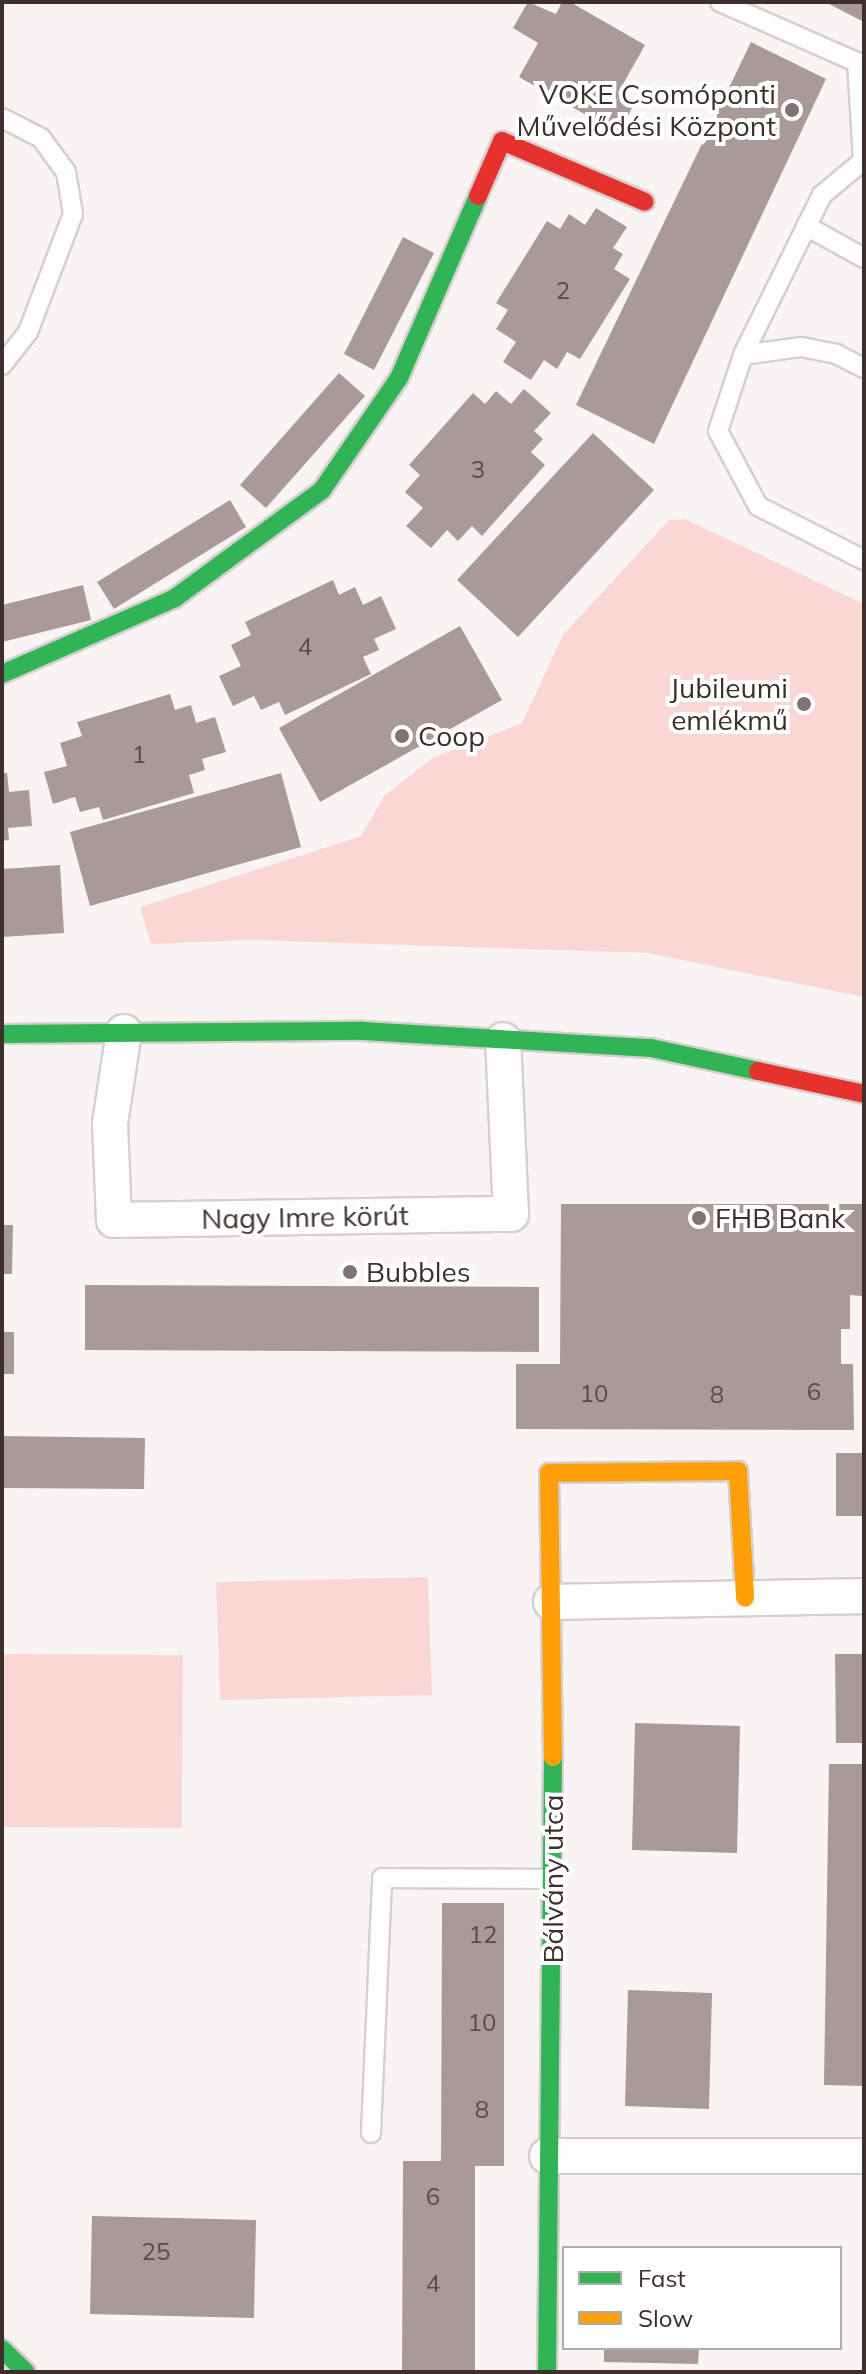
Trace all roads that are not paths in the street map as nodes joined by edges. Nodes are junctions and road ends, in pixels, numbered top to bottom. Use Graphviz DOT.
graph roads {
  1 [pos="720,2"];
  2 [pos="2,118"];
  3 [pos="864,160"];
  4 [pos="645,202"];
  5 [pos="806,226"];
  6 [pos="864,258"];
  7 [pos="743,355"];
  8 [pos="2,365"];
  9 [pos="864,368"];
  10 [pos="864,560"];
  11 [pos="2,674"];
  12 [pos="124,1032"];
  13 [pos="2,1034"];
  14 [pos="503,1040"];
  15 [pos="864,1094"];
  16 [pos="864,1596"];
  17 [pos="745,1598"];
  18 [pos="551,1602"];
  19 [pos="555,1879"];
  20 [pos="371,2133"];
  21 [pos="547,2156"];
  22 [pos="864,2156"];
  23 [pos="2,2349"];
  24 [pos="26,2372"];
  25 [pos="547,2372"];
  1 -- 3 [label="lane"];
  2 -- 8 [label="lane"];
  3 -- 5 [label="lane"];
  4 -- 11 [label="street"];
  5 -- 6 [label="lane"];
  5 -- 7 [label="lane"];
  7 -- 9 [label="lane"];
  7 -- 10 [label="lane"];
  12 -- 13 [label="street"];
  12 -- 14 [label="street"];
  12 -- 14 [label="street, Nagy Imre körút"];
  14 -- 15 [label="street"];
  16 -- 17 [label="street"];
  17 -- 18 [label="street"];
  17 -- 18 [label="street, Bálvány utca"];
  18 -- 19 [label="street, Bálvány utca"];
  19 -- 20 [label="lane"];
  19 -- 21 [label="street, Bálvány utca"];
  21 -- 22 [label="street"];
  21 -- 25 [label="street, Bálvány utca"];
  23 -- 24 [label="street"];
}
